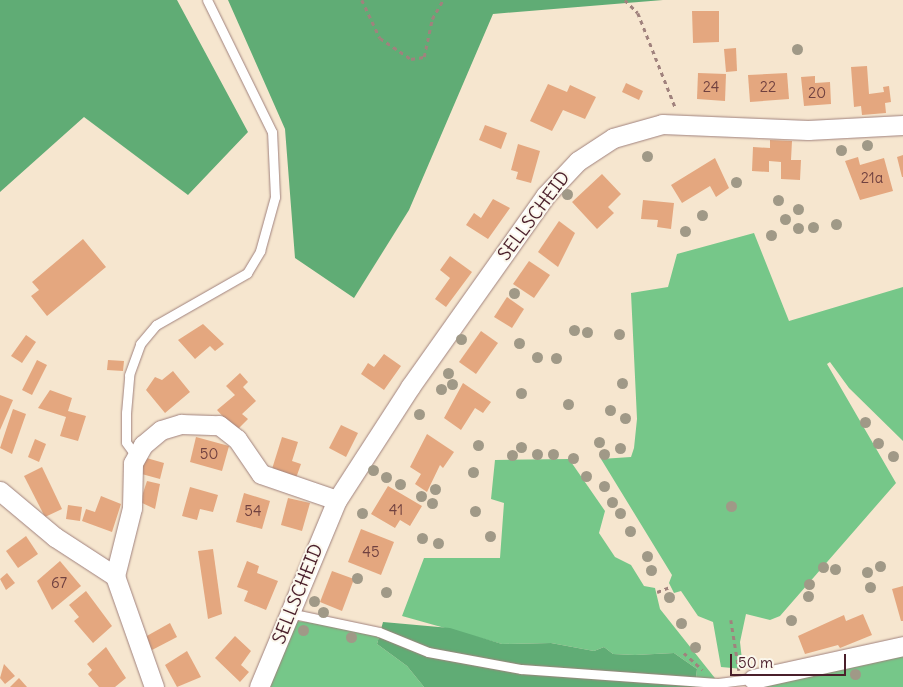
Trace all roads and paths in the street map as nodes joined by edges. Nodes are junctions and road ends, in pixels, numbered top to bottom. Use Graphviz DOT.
graph roads {
  1 [pos="207,0"];
  2 [pos="362,0"];
  3 [pos="443,0"];
  4 [pos="625,0"];
  5 [pos="682,124"];
  6 [pos="903,124"];
  7 [pos="136,456"];
  8 [pos="0,492"];
  9 [pos="337,500"];
  10 [pos="114,576"];
  11 [pos="670,587"];
  12 [pos="657,592"];
  13 [pos="290,613"];
  14 [pos="731,620"];
  15 [pos="903,646"];
  16 [pos="684,653"];
  17 [pos="748,680"];
  18 [pos="709,682"];
  19 [pos="154,687"];
  20 [pos="259,687"];
  1 -- 7 [label="lane"];
  2 -- 3 [label="path"];
  4 -- 5 [label="path"];
  5 -- 6 [label="street, SELLSCHEID"];
  5 -- 9 [label="street, SELLSCHEID"];
  7 -- 9 [label="street"];
  7 -- 10 [label="street"];
  8 -- 10 [label="street"];
  9 -- 13 [label="street, SELLSCHEID"];
  10 -- 19 [label="street"];
  11 -- 12 [label="path"];
  13 -- 18 [label="lane"];
  13 -- 20 [label="street, SELLSCHEID"];
  14 -- 17 [label="path"];
  15 -- 17 [label="street"];
  16 -- 18 [label="path"];
  17 -- 18 [label="lane"];
}
